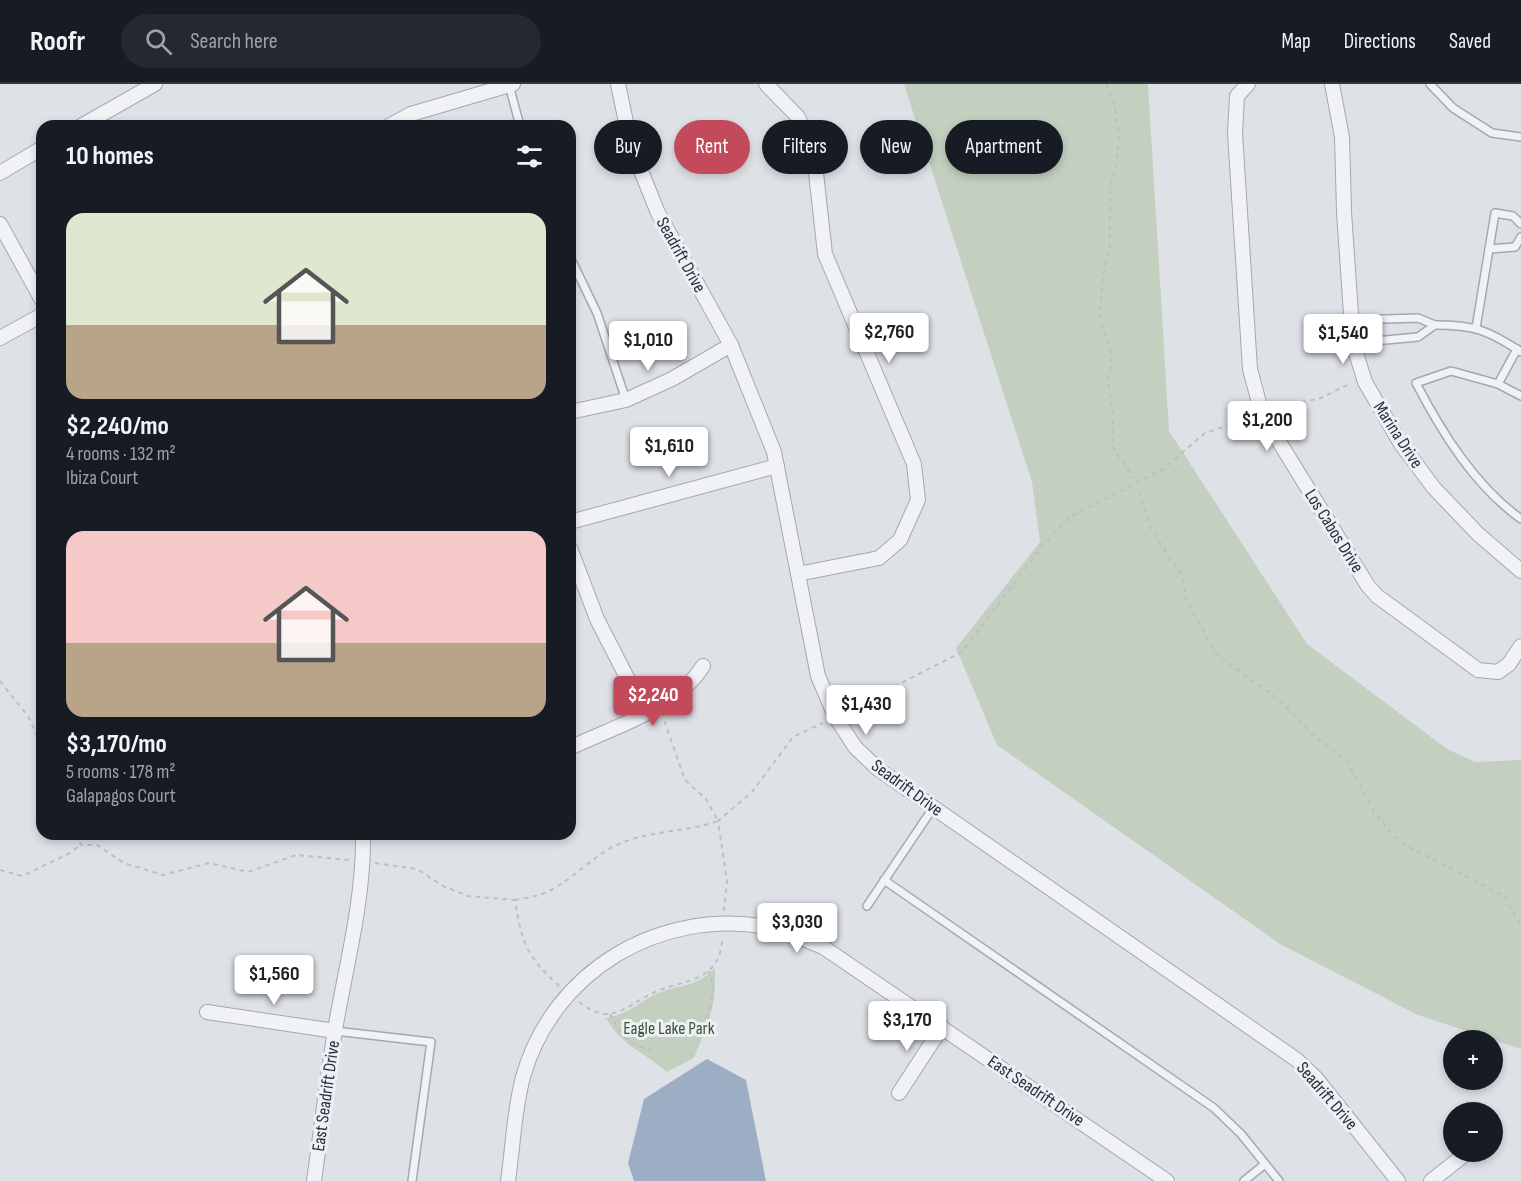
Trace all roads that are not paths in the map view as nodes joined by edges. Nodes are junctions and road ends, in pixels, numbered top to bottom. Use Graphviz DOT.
graph roads {
  1 [pos="155,84"];
  2 [pos="511,84"];
  3 [pos="618,84"];
  4 [pos="766,84"];
  5 [pos="1248,84"];
  6 [pos="1332,84"];
  7 [pos="1430,84"];
  8 [pos="92,120"];
  9 [pos="413,120"];
  10 [pos="519,120"];
  11 [pos="1521,136"];
  12 [pos="36,152"];
  13 [pos="0,173"];
  14 [pos="0,224"];
  15 [pos="1521,224"];
  16 [pos="1521,237"];
  17 [pos="1489,249"];
  18 [pos="576,269"];
  19 [pos="36,289"];
  20 [pos="36,318"];
  21 [pos="1352,320"];
  22 [pos="1435,325"];
  23 [pos="1476,328"];
  24 [pos="0,338"];
  25 [pos="1353,343"];
  26 [pos="731,345"];
  27 [pos="1519,351"];
  28 [pos="1498,384"];
  29 [pos="1521,396"];
  30 [pos="626,400"];
  31 [pos="576,411"];
  32 [pos="777,466"];
  33 [pos="1521,519"];
  34 [pos="576,520"];
  35 [pos="576,564"];
  36 [pos="1521,571"];
  37 [pos="798,574"];
  38 [pos="1521,646"];
  39 [pos="703,666"];
  40 [pos="651,710"];
  41 [pos="576,745"];
  42 [pos="933,808"];
  43 [pos="363,840"];
  44 [pos="884,880"];
  45 [pos="867,906"];
  46 [pos="207,1012"];
  47 [pos="942,1027"];
  48 [pos="335,1031"];
  49 [pos="899,1094"];
  50 [pos="1455,1162"];
  51 [pos="1265,1164"];
  52 [pos="314,1181"];
  53 [pos="412,1181"];
  54 [pos="508,1181"];
  55 [pos="1167,1181"];
  56 [pos="1244,1181"];
  57 [pos="1279,1181"];
  58 [pos="1398,1181"];
  59 [pos="1431,1181"];
  1 -- 8 [label="street"];
  2 -- 9 [label="street"];
  2 -- 10 [label="lane"];
  3 -- 26 [label="street, Seadrift Drive"];
  4 -- 37 [label="street"];
  5 -- 38 [label="street, Los Cabos Drive"];
  6 -- 21 [label="street, Marina Drive"];
  7 -- 11 [label="lane"];
  12 -- 13 [label="street"];
  14 -- 19 [label="street"];
  15 -- 17 [label="lane"];
  16 -- 17 [label="lane"];
  17 -- 23 [label="lane"];
  18 -- 30 [label="lane"];
  20 -- 24 [label="street"];
  21 -- 22 [label="lane"];
  21 -- 25 [label="street, Marina Drive"];
  22 -- 23 [label="lane"];
  22 -- 25 [label="lane"];
  23 -- 27 [label="lane"];
  25 -- 36 [label="street, Marina Drive"];
  26 -- 30 [label="street"];
  26 -- 32 [label="street, Seadrift Drive"];
  27 -- 28 [label="lane"];
  28 -- 29 [label="lane"];
  28 -- 33 [label="lane"];
  30 -- 31 [label="street"];
  32 -- 34 [label="street"];
  32 -- 37 [label="street, Seadrift Drive"];
  35 -- 40 [label="street"];
  37 -- 42 [label="street, Seadrift Drive"];
  39 -- 40 [label="street"];
  40 -- 41 [label="street"];
  42 -- 44 [label="lane"];
  42 -- 58 [label="street, Seadrift Drive"];
  43 -- 48 [label="street, East Seadrift Drive"];
  44 -- 45 [label="lane"];
  44 -- 51 [label="lane"];
  46 -- 48 [label="street"];
  47 -- 49 [label="street"];
  47 -- 54 [label="street, East Seadrift Drive"];
  47 -- 55 [label="street, East Seadrift Drive"];
  48 -- 52 [label="street, East Seadrift Drive"];
  48 -- 53 [label="lane"];
  50 -- 59 [label="street"];
  51 -- 56 [label="lane"];
  51 -- 57 [label="lane"];
}
